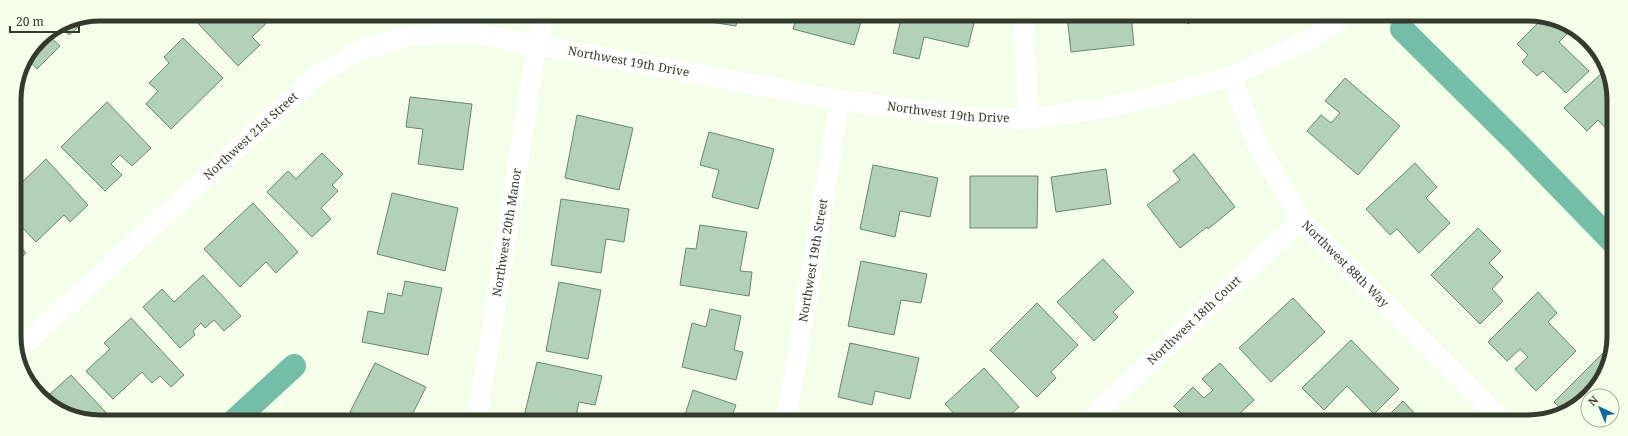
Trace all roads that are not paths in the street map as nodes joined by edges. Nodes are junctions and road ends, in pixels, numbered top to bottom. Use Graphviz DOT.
graph roads {
  1 [pos="542,21"];
  2 [pos="1023,21"];
  3 [pos="1338,21"];
  4 [pos="537,44"];
  5 [pos="1232,76"];
  6 [pos="840,100"];
  7 [pos="1029,119"];
  8 [pos="1302,220"];
  9 [pos="22,346"];
  10 [pos="478,415"];
  11 [pos="786,415"];
  12 [pos="1093,415"];
  13 [pos="1497,415"];
  1 -- 4 [label="street, Northwest 20th Manor"];
  2 -- 7 [label="street"];
  3 -- 5 [label="street, Northwest 19th Drive"];
  4 -- 6 [label="street, Northwest 19th Drive"];
  4 -- 9 [label="street, Northwest 21st Street"];
  4 -- 10 [label="street, Northwest 20th Manor"];
  5 -- 7 [label="street, Northwest 19th Drive"];
  5 -- 8 [label="street, Northwest 88th Way"];
  6 -- 7 [label="street, Northwest 19th Drive"];
  6 -- 11 [label="street, Northwest 19th Street"];
  8 -- 12 [label="street, Northwest 18th Court"];
  8 -- 13 [label="street, Northwest 88th Way"];
}
